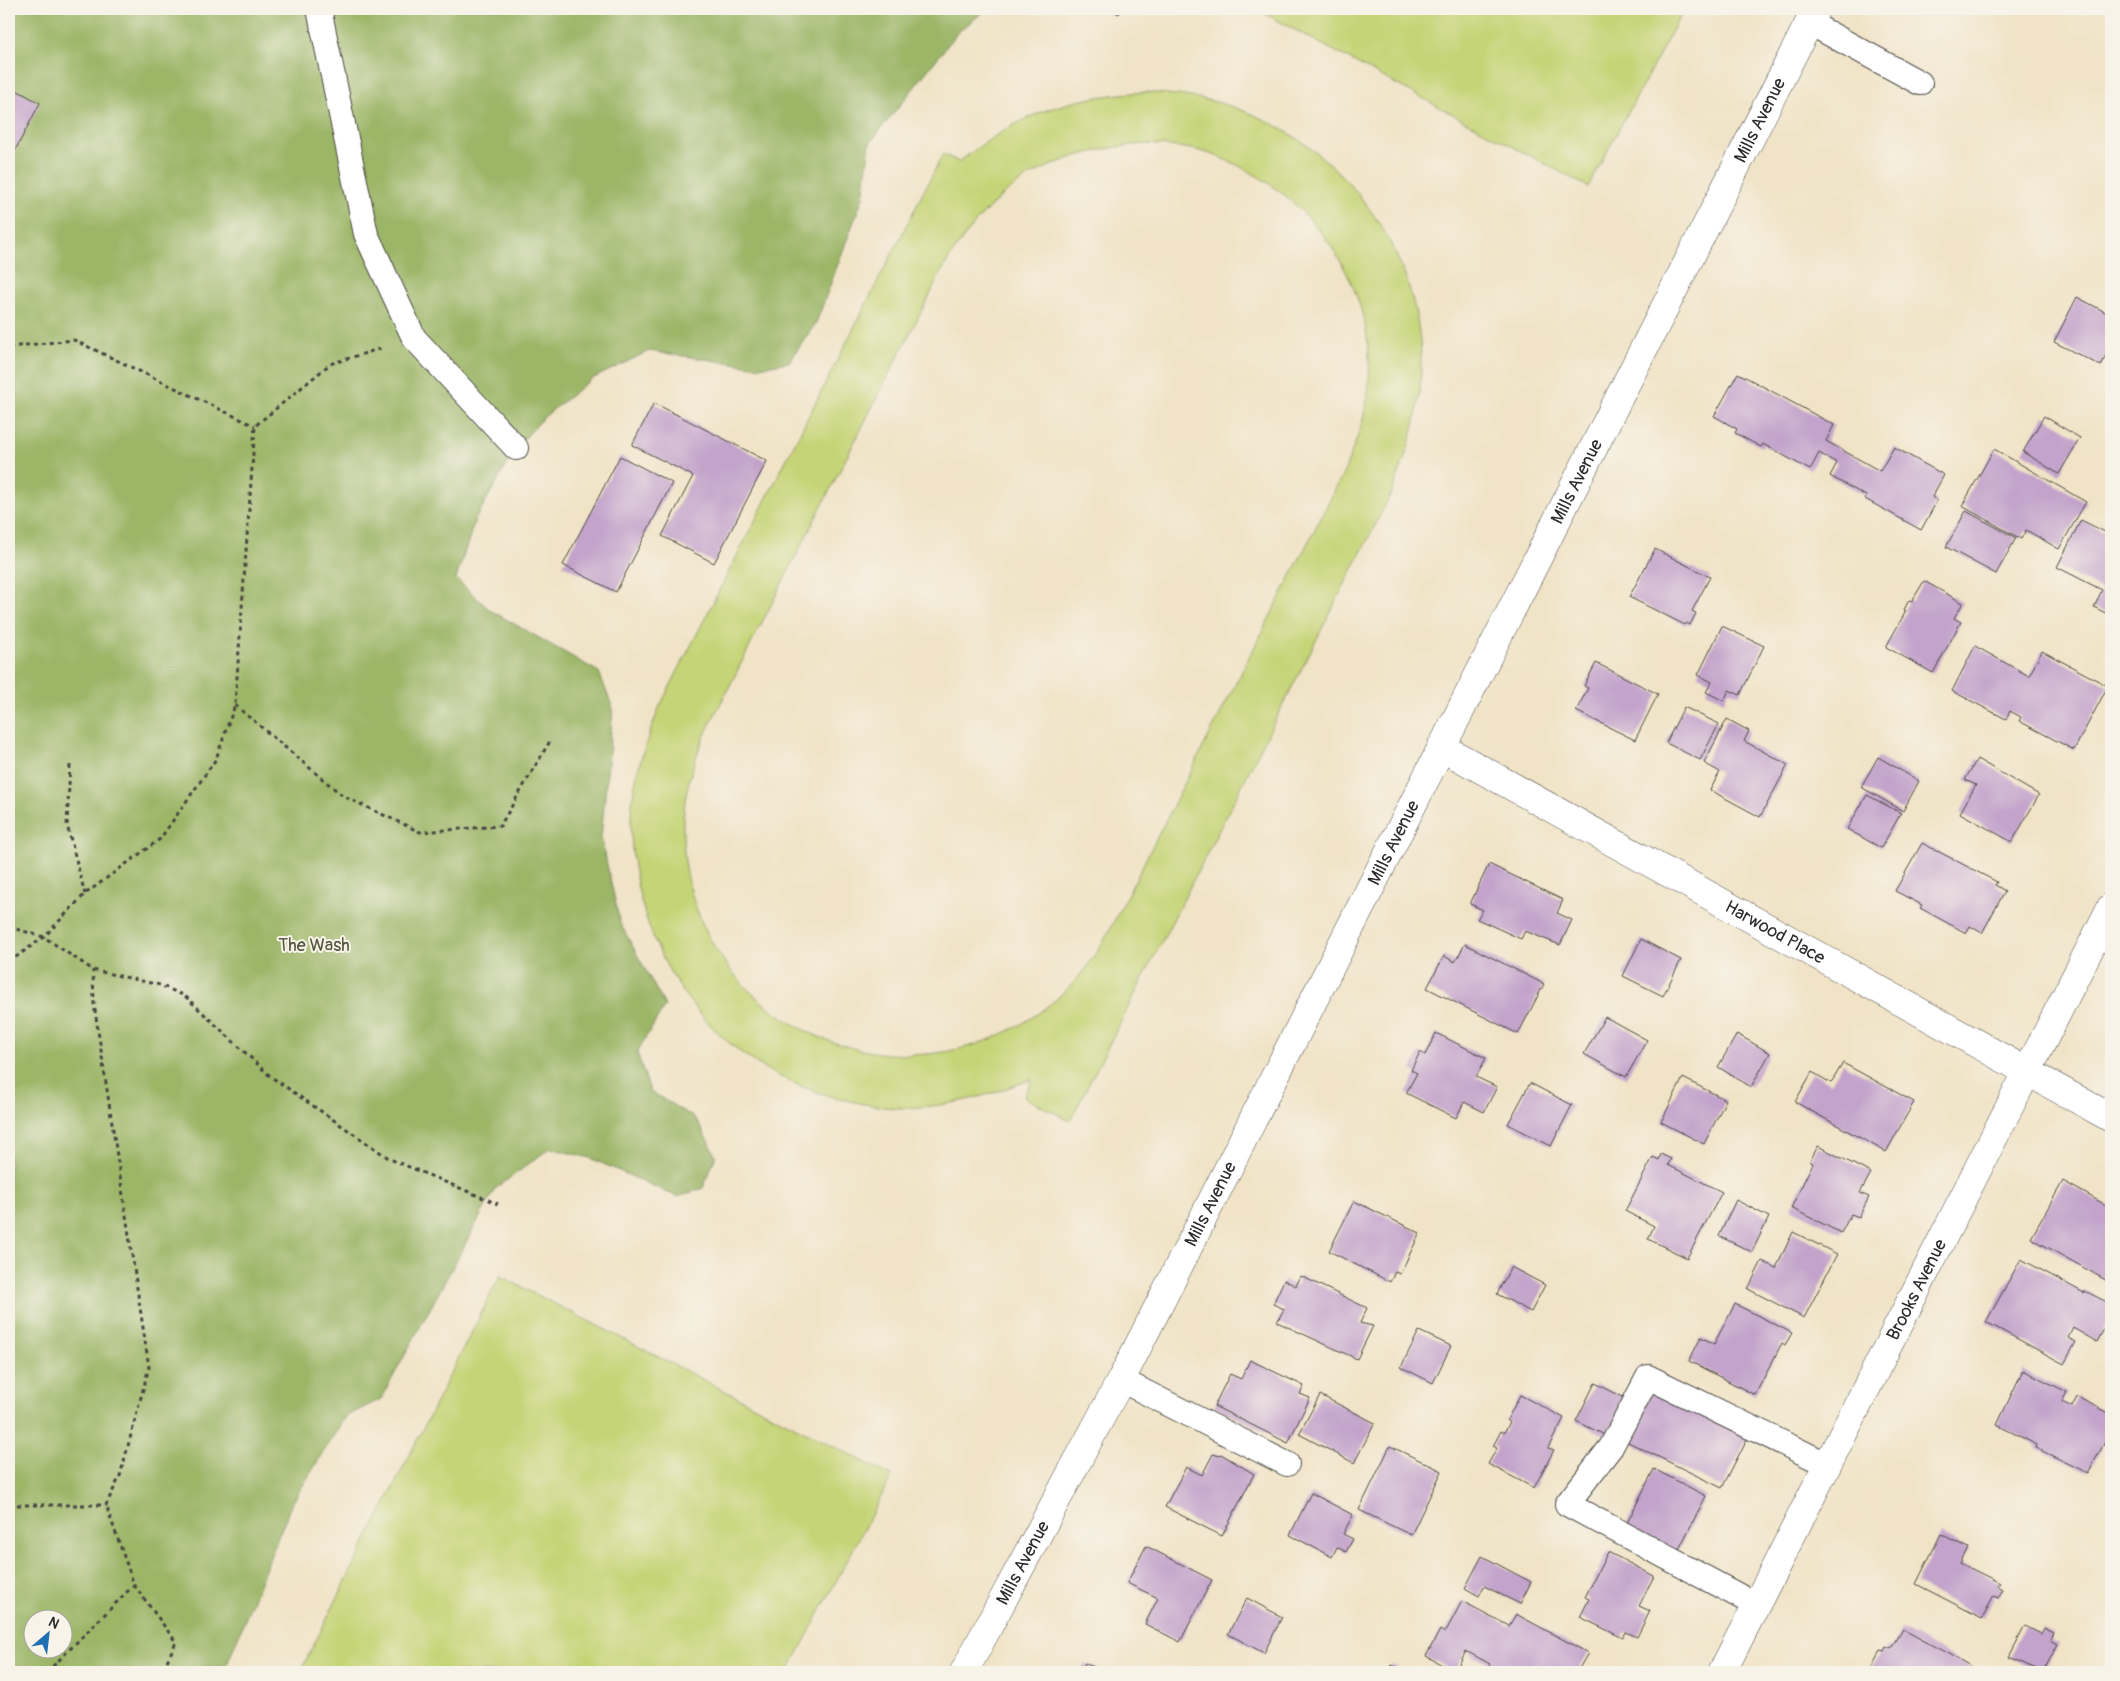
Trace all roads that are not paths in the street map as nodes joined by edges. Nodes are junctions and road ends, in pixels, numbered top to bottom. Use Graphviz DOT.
graph roads {
  1 [pos="319,9"];
  2 [pos="1812,16"];
  3 [pos="1920,83"];
  4 [pos="516,448"];
  5 [pos="1441,747"];
  6 [pos="2111,907"];
  7 [pos="2029,1070"];
  8 [pos="2111,1118"];
  9 [pos="1121,1380"];
  10 [pos="1287,1464"];
  11 [pos="1828,1465"];
  12 [pos="1756,1605"];
  13 [pos="964,1672"];
  14 [pos="1722,1672"];
  1 -- 4 [label="lane"];
  2 -- 3 [label="lane"];
  2 -- 5 [label="street, Mills Avenue"];
  5 -- 7 [label="street, Harwood Place"];
  5 -- 9 [label="street, Mills Avenue"];
  6 -- 7 [label="street, Brooks Avenue"];
  7 -- 8 [label="street, Harwood Place"];
  7 -- 11 [label="street, Brooks Avenue"];
  9 -- 10 [label="lane"];
  9 -- 13 [label="street, Mills Avenue"];
  11 -- 12 [label="street, Brooks Avenue"];
  11 -- 12 [label="lane"];
  12 -- 14 [label="street, Brooks Avenue"];
}
